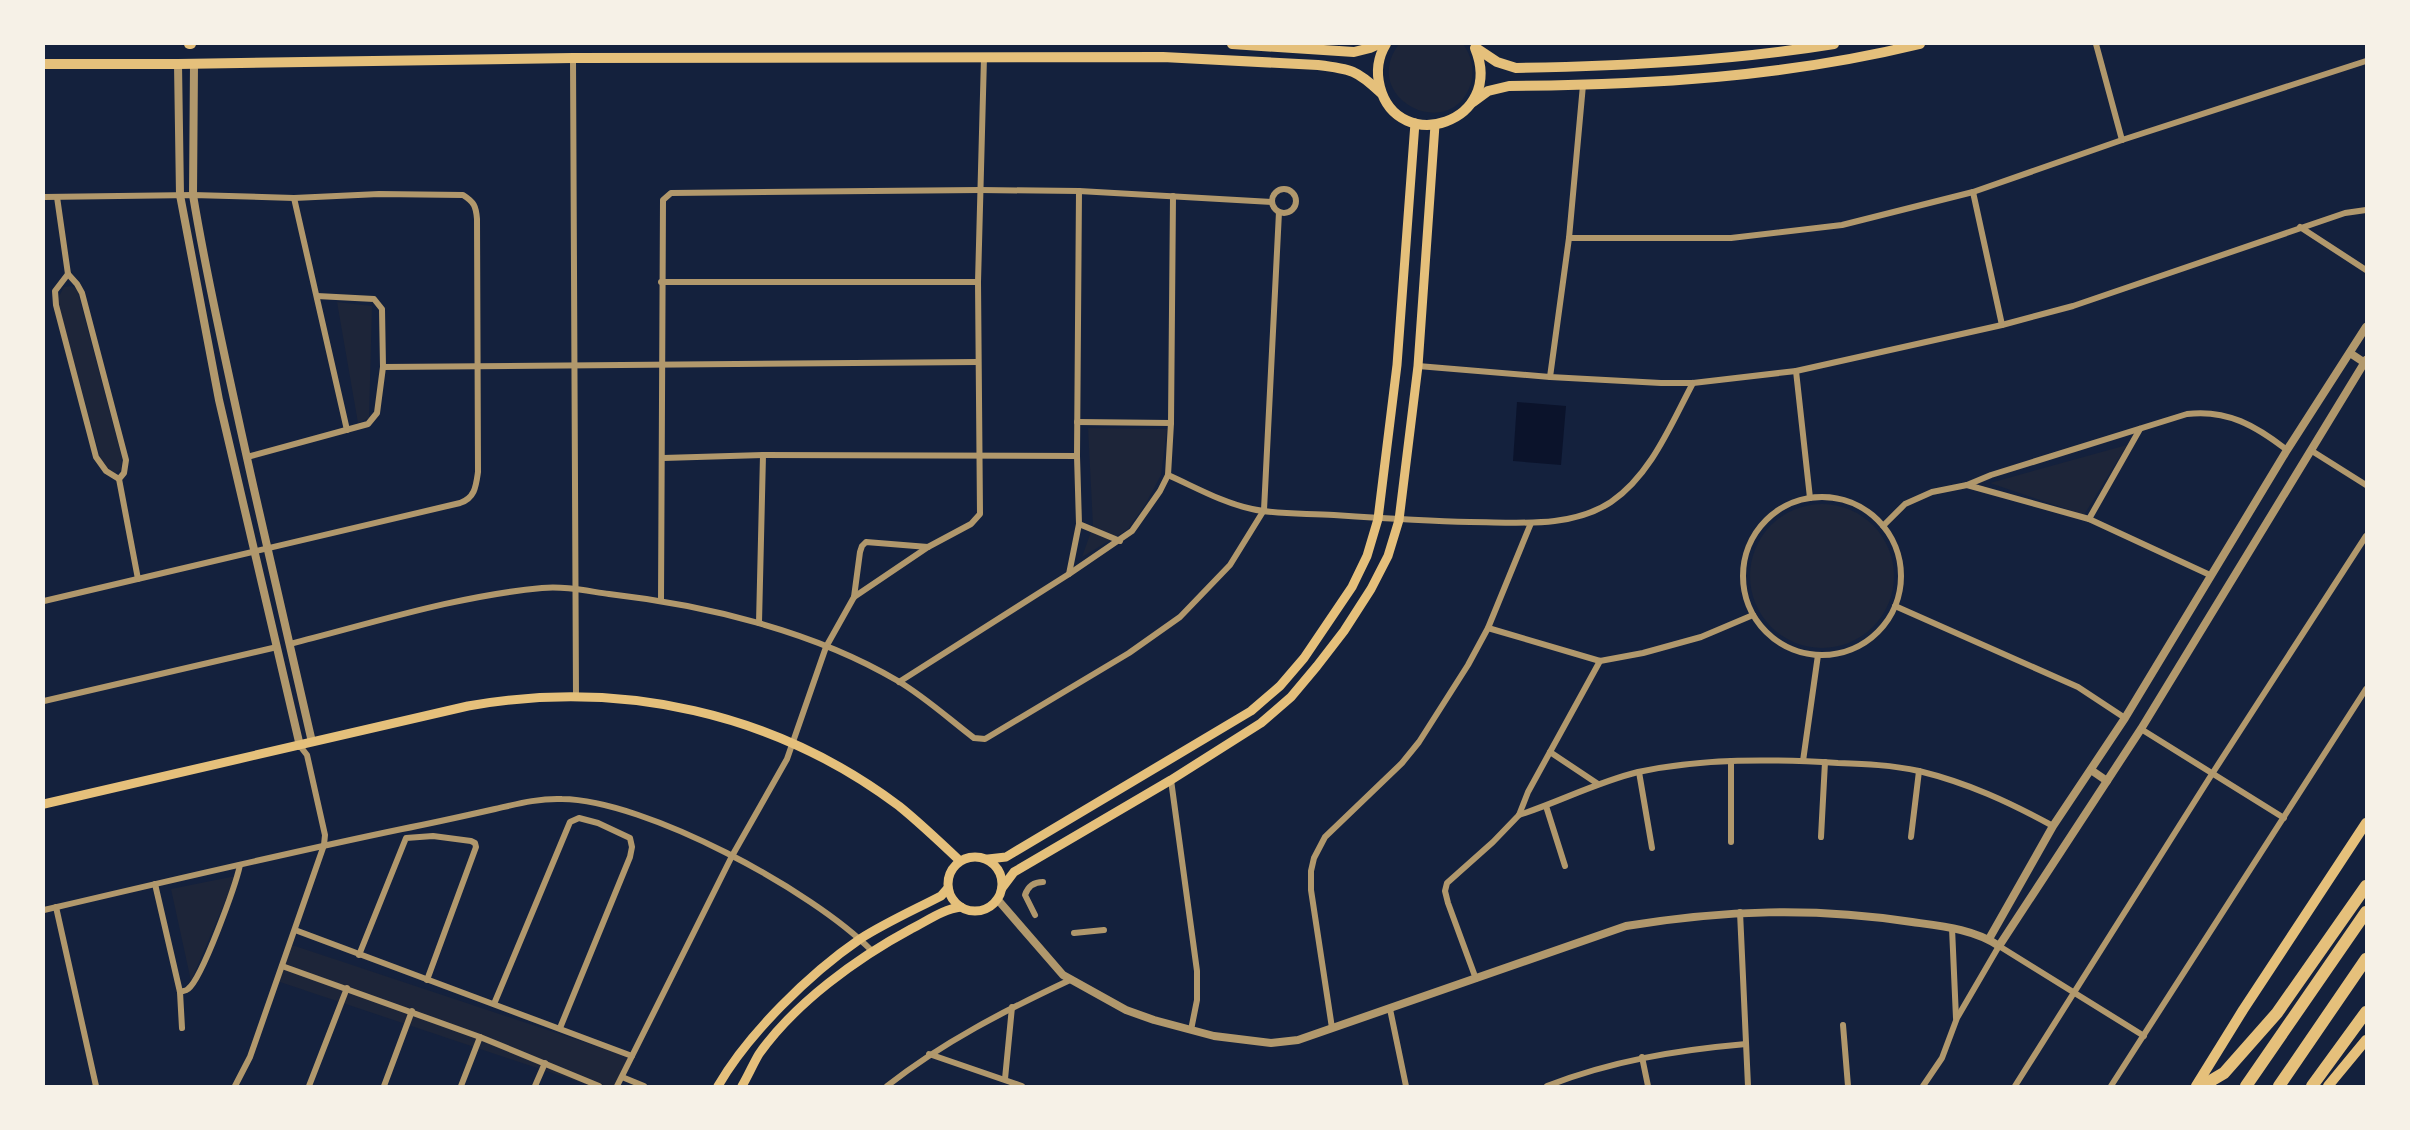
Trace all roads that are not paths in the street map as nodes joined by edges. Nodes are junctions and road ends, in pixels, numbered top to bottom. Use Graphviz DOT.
graph roads {
  1 [pos="1232,44"];
  2 [pos="1379,44"];
  3 [pos="1386,44"];
  4 [pos="1834,44"];
  5 [pos="1919,44"];
  6 [pos="2096,44"];
  7 [pos="1474,46"];
  8 [pos="984,57"];
  9 [pos="573,58"];
  10 [pos="2367,61"];
  11 [pos="44,64"];
  12 [pos="178,64"];
  13 [pos="194,64"];
  14 [pos="1583,85"];
  15 [pos="1381,93"];
  16 [pos="1473,102"];
  17 [pos="1415,123"];
  18 [pos="1435,125"];
  19 [pos="2122,140"];
  20 [pos="1415,149"];
  21 [pos="1433,149"];
  22 [pos="980,190"];
  23 [pos="1079,191"];
  24 [pos="1973,192"];
  25 [pos="180,195"];
  26 [pos="193,195"];
  27 [pos="1173,196"];
  28 [pos="44,197"];
  29 [pos="57,197"];
  30 [pos="294,198"];
  31 [pos="1272,202"];
  32 [pos="2367,210"];
  33 [pos="1279,212"];
  34 [pos="2300,227"];
  35 [pos="1569,238"];
  36 [pos="2367,270"];
  37 [pos="68,274"];
  38 [pos="661,282"];
  39 [pos="978,282"];
  40 [pos="317,296"];
  41 [pos="2002,326"];
  42 [pos="2367,327"];
  43 [pos="2350,353"];
  44 [pos="978,362"];
  45 [pos="2366,362"];
  46 [pos="576,365"];
  47 [pos="477,366"];
  48 [pos="663,366"];
  49 [pos="1418,366"];
  50 [pos="383,367"];
  51 [pos="1796,371"];
  52 [pos="1550,377"];
  53 [pos="1693,383"];
  54 [pos="1077,422"];
  55 [pos="1171,423"];
  56 [pos="2140,429"];
  57 [pos="347,430"];
  58 [pos="2288,450"];
  59 [pos="2312,451"];
  60 [pos="980,454"];
  61 [pos="763,455"];
  62 [pos="1077,456"];
  63 [pos="247,457"];
  64 [pos="663,458"];
  65 [pos="1168,475"];
  66 [pos="119,479"];
  67 [pos="1967,485"];
  68 [pos="2367,485"];
  69 [pos="1810,498"];
  70 [pos="1264,510"];
  71 [pos="1378,519"];
  72 [pos="1399,519"];
  73 [pos="2089,519"];
  74 [pos="1531,523"];
  75 [pos="1079,524"];
  76 [pos="1882,526"];
  77 [pos="2367,536"];
  78 [pos="1120,541"];
  79 [pos="928,547"];
  80 [pos="267,550"];
  81 [pos="254,553"];
  82 [pos="1068,574"];
  83 [pos="2210,575"];
  84 [pos="138,579"];
  85 [pos="574,589"];
  86 [pos="854,597"];
  87 [pos="44,601"];
  88 [pos="661,601"];
  89 [pos="1895,606"];
  90 [pos="1753,615"];
  91 [pos="759,623"];
  92 [pos="1488,628"];
  93 [pos="290,644"];
  94 [pos="277,647"];
  95 [pos="826,647"];
  96 [pos="1818,656"];
  97 [pos="1600,661"];
  98 [pos="899,682"];
  99 [pos="2367,688"];
  100 [pos="576,696"];
  101 [pos="44,701"];
  102 [pos="2125,718"];
  103 [pos="2141,729"];
  104 [pos="312,742"];
  105 [pos="794,744"];
  106 [pos="300,746"];
  107 [pos="1550,752"];
  108 [pos="307,756"];
  109 [pos="1731,761"];
  110 [pos="1803,761"];
  111 [pos="1825,762"];
  112 [pos="2091,770"];
  113 [pos="1919,771"];
  114 [pos="1639,772"];
  115 [pos="2212,774"];
  116 [pos="1171,780"];
  117 [pos="2107,781"];
  118 [pos="1598,784"];
  119 [pos="44,804"];
  120 [pos="1546,806"];
  121 [pos="1519,815"];
  122 [pos="2284,818"];
  123 [pos="2367,823"];
  124 [pos="2053,826"];
  125 [pos="1821,837"];
  126 [pos="1911,837"];
  127 [pos="1731,842"];
  128 [pos="324,845"];
  129 [pos="1652,848"];
  130 [pos="732,856"];
  131 [pos="988,859"];
  132 [pos="960,861"];
  133 [pos="240,865"];
  134 [pos="1565,866"];
  135 [pos="1043,882"];
  136 [pos="155,884"];
  137 [pos="2367,886"];
  138 [pos="948,888"];
  139 [pos="1002,888"];
  140 [pos="998,900"];
  141 [pos="56,907"];
  142 [pos="961,907"];
  143 [pos="44,910"];
  144 [pos="1740,912"];
  145 [pos="2367,912"];
  146 [pos="1035,915"];
  147 [pos="1952,928"];
  148 [pos="296,930"];
  149 [pos="1104,930"];
  150 [pos="1074,933"];
  151 [pos="860,939"];
  152 [pos="1989,939"];
  153 [pos="1999,946"];
  154 [pos="871,950"];
  155 [pos="359,955"];
  156 [pos="2367,959"];
  157 [pos="282,966"];
  158 [pos="1476,979"];
  159 [pos="427,980"];
  160 [pos="1071,980"];
  161 [pos="347,988"];
  162 [pos="180,992"];
  163 [pos="2074,993"];
  164 [pos="494,1004"];
  165 [pos="1012,1007"];
  166 [pos="1390,1009"];
  167 [pos="412,1011"];
  168 [pos="2367,1012"];
  169 [pos="1956,1018"];
  170 [pos="1843,1025"];
  171 [pos="182,1028"];
  172 [pos="560,1028"];
  173 [pos="1332,1028"];
  174 [pos="1191,1030"];
  175 [pos="480,1036"];
  176 [pos="2144,1036"];
  177 [pos="2367,1040"];
  178 [pos="1746,1044"];
  179 [pos="929,1054"];
  180 [pos="632,1056"];
  181 [pos="1641,1057"];
  182 [pos="545,1063"];
  183 [pos="622,1077"];
  184 [pos="1005,1079"];
  185 [pos="1555,1085"];
  186 [pos="96,1086"];
  187 [pos="235,1086"];
  188 [pos="309,1086"];
  189 [pos="384,1086"];
  190 [pos="461,1086"];
  191 [pos="535,1086"];
  192 [pos="599,1086"];
  193 [pos="617,1086"];
  194 [pos="644,1086"];
  195 [pos="718,1086"];
  196 [pos="742,1086"];
  197 [pos="887,1086"];
  198 [pos="1022,1086"];
  199 [pos="1406,1086"];
  200 [pos="1547,1086"];
  201 [pos="1648,1086"];
  202 [pos="1748,1086"];
  203 [pos="1848,1086"];
  204 [pos="1923,1086"];
  205 [pos="2015,1086"];
  206 [pos="2111,1086"];
  207 [pos="2196,1086"];
  208 [pos="2202,1086"];
  209 [pos="2246,1086"];
  210 [pos="2279,1086"];
  211 [pos="2312,1086"];
  212 [pos="2328,1086"];
  1 -- 2 [label="highway"];
  3 -- 15 [label="highway"];
  4 -- 7 [label="highway"];
  5 -- 14 [label="highway"];
  6 -- 19 [label="street"];
  7 -- 16 [label="highway"];
  8 -- 9 [label="highway"];
  8 -- 15 [label="highway"];
  8 -- 22 [label="street"];
  9 -- 13 [label="highway"];
  9 -- 46 [label="street"];
  10 -- 19 [label="street"];
  11 -- 12 [label="highway"];
  12 -- 13 [label="highway"];
  12 -- 25 [label="street"];
  13 -- 26 [label="street"];
  14 -- 16 [label="highway"];
  14 -- 35 [label="street"];
  15 -- 17 [label="highway"];
  16 -- 18 [label="highway"];
  17 -- 18 [label="highway"];
  17 -- 20 [label="main road"];
  18 -- 21 [label="main road"];
  19 -- 24 [label="street"];
  20 -- 21 [label="main road"];
  20 -- 71 [label="main road"];
  21 -- 49 [label="main road"];
  22 -- 23 [label="street"];
  22 -- 38 [label="street"];
  22 -- 39 [label="street"];
  23 -- 27 [label="street"];
  23 -- 54 [label="street"];
  24 -- 35 [label="street"];
  24 -- 41 [label="street"];
  25 -- 26 [label="street"];
  25 -- 29 [label="street"];
  25 -- 81 [label="street"];
  26 -- 30 [label="street"];
  26 -- 63 [label="street"];
  27 -- 31 [label="street"];
  27 -- 55 [label="street"];
  28 -- 29 [label="street"];
  29 -- 37 [label="street"];
  30 -- 40 [label="street"];
  30 -- 47 [label="street"];
  31 -- 33 [label="street"];
  31 -- 33 [label="street"];
  32 -- 34 [label="street"];
  33 -- 70 [label="street"];
  34 -- 36 [label="street"];
  34 -- 41 [label="street"];
  35 -- 52 [label="street"];
  37 -- 66 [label="street"];
  37 -- 66 [label="street"];
  38 -- 39 [label="street"];
  38 -- 48 [label="street"];
  39 -- 44 [label="street"];
  40 -- 50 [label="street"];
  40 -- 57 [label="street"];
  41 -- 51 [label="street"];
  42 -- 43 [label="street"];
  43 -- 45 [label="street"];
  43 -- 58 [label="street"];
  44 -- 48 [label="street"];
  44 -- 60 [label="street"];
  45 -- 59 [label="street"];
  46 -- 47 [label="street"];
  46 -- 48 [label="street"];
  46 -- 85 [label="street"];
  47 -- 50 [label="street"];
  47 -- 80 [label="street"];
  48 -- 64 [label="street"];
  49 -- 52 [label="street"];
  49 -- 72 [label="main road"];
  50 -- 57 [label="street"];
  51 -- 53 [label="street"];
  51 -- 69 [label="street"];
  52 -- 53 [label="street"];
  53 -- 74 [label="street"];
  54 -- 55 [label="street"];
  54 -- 62 [label="street"];
  55 -- 65 [label="street"];
  56 -- 58 [label="street"];
  56 -- 67 [label="street"];
  56 -- 73 [label="street"];
  57 -- 63 [label="street"];
  58 -- 83 [label="street"];
  59 -- 68 [label="street"];
  59 -- 103 [label="street"];
  60 -- 61 [label="street"];
  60 -- 62 [label="street"];
  60 -- 79 [label="street"];
  61 -- 64 [label="street"];
  61 -- 91 [label="street"];
  62 -- 75 [label="street"];
  63 -- 80 [label="street"];
  64 -- 88 [label="street"];
  65 -- 70 [label="street"];
  65 -- 78 [label="street"];
  66 -- 84 [label="street"];
  67 -- 73 [label="street"];
  67 -- 76 [label="street"];
  69 -- 76 [label="street"];
  69 -- 90 [label="street"];
  70 -- 71 [label="street"];
  70 -- 98 [label="street"];
  71 -- 72 [label="street"];
  71 -- 131 [label="main road"];
  72 -- 74 [label="street"];
  72 -- 116 [label="main road"];
  73 -- 83 [label="street"];
  74 -- 92 [label="street"];
  75 -- 78 [label="street"];
  75 -- 82 [label="street"];
  76 -- 89 [label="street"];
  77 -- 115 [label="street"];
  78 -- 82 [label="street"];
  79 -- 86 [label="street"];
  79 -- 86 [label="street"];
  80 -- 81 [label="street"];
  80 -- 93 [label="street"];
  81 -- 84 [label="street"];
  81 -- 94 [label="street"];
  82 -- 98 [label="street"];
  83 -- 102 [label="street"];
  84 -- 87 [label="street"];
  85 -- 88 [label="street"];
  85 -- 93 [label="street"];
  85 -- 100 [label="street"];
  86 -- 95 [label="street"];
  88 -- 91 [label="street"];
  89 -- 96 [label="street"];
  89 -- 102 [label="street"];
  90 -- 96 [label="street"];
  90 -- 97 [label="street"];
  91 -- 95 [label="street"];
  92 -- 97 [label="street"];
  92 -- 173 [label="street"];
  93 -- 104 [label="street"];
  94 -- 101 [label="street"];
  94 -- 106 [label="street"];
  95 -- 98 [label="street"];
  95 -- 105 [label="street"];
  96 -- 110 [label="street"];
  97 -- 107 [label="street"];
  99 -- 122 [label="street"];
  100 -- 104 [label="main road"];
  100 -- 105 [label="main road"];
  102 -- 112 [label="street"];
  103 -- 115 [label="street"];
  103 -- 117 [label="street"];
  104 -- 106 [label="main road"];
  104 -- 108 [label="street"];
  105 -- 130 [label="street"];
  105 -- 132 [label="main road"];
  106 -- 108 [label="street"];
  106 -- 119 [label="main road"];
  107 -- 118 [label="street"];
  107 -- 121 [label="street"];
  108 -- 128 [label="street"];
  109 -- 110 [label="street"];
  109 -- 114 [label="street"];
  109 -- 127 [label="street"];
  110 -- 111 [label="street"];
  111 -- 113 [label="street"];
  111 -- 125 [label="street"];
  112 -- 117 [label="street"];
  112 -- 124 [label="street"];
  113 -- 124 [label="street"];
  113 -- 126 [label="street"];
  114 -- 118 [label="street"];
  114 -- 129 [label="street"];
  115 -- 122 [label="street"];
  115 -- 163 [label="street"];
  116 -- 139 [label="main road"];
  116 -- 174 [label="street"];
  117 -- 153 [label="street"];
  118 -- 120 [label="street"];
  120 -- 121 [label="street"];
  120 -- 134 [label="street"];
  121 -- 158 [label="street"];
  122 -- 176 [label="street"];
  123 -- 207 [label="highway"];
  124 -- 152 [label="street"];
  128 -- 130 [label="street"];
  128 -- 133 [label="street"];
  128 -- 148 [label="street"];
  130 -- 151 [label="street"];
  130 -- 180 [label="street"];
  131 -- 132 [label="main road"];
  131 -- 139 [label="main road"];
  132 -- 138 [label="main road"];
  133 -- 136 [label="street"];
  133 -- 162 [label="street"];
  135 -- 146 [label="street"];
  136 -- 141 [label="street"];
  136 -- 162 [label="street"];
  137 -- 208 [label="highway"];
  138 -- 142 [label="main road"];
  138 -- 151 [label="main road"];
  139 -- 140 [label="main road"];
  140 -- 142 [label="main road"];
  140 -- 160 [label="street"];
  141 -- 143 [label="street"];
  141 -- 186 [label="street"];
  142 -- 154 [label="main road"];
  144 -- 147 [label="street"];
  144 -- 158 [label="street"];
  144 -- 178 [label="street"];
  145 -- 209 [label="highway"];
  147 -- 152 [label="street"];
  147 -- 169 [label="street"];
  148 -- 155 [label="street"];
  148 -- 157 [label="street"];
  149 -- 150 [label="street"];
  151 -- 154 [label="street"];
  151 -- 195 [label="main road"];
  152 -- 153 [label="street"];
  153 -- 163 [label="street"];
  153 -- 169 [label="street"];
  154 -- 196 [label="main road"];
  155 -- 159 [label="street"];
  155 -- 159 [label="street"];
  156 -- 210 [label="highway"];
  157 -- 161 [label="street"];
  157 -- 187 [label="street"];
  158 -- 166 [label="street"];
  159 -- 164 [label="street"];
  160 -- 165 [label="street"];
  160 -- 174 [label="street"];
  161 -- 167 [label="street"];
  161 -- 188 [label="street"];
  162 -- 171 [label="street"];
  163 -- 176 [label="street"];
  163 -- 205 [label="street"];
  164 -- 172 [label="street"];
  164 -- 172 [label="street"];
  165 -- 179 [label="street"];
  165 -- 184 [label="street"];
  166 -- 173 [label="street"];
  166 -- 199 [label="street"];
  167 -- 175 [label="street"];
  167 -- 189 [label="street"];
  168 -- 211 [label="highway"];
  169 -- 204 [label="street"];
  170 -- 203 [label="street"];
  172 -- 180 [label="street"];
  173 -- 174 [label="street"];
  175 -- 182 [label="street"];
  175 -- 190 [label="street"];
  176 -- 206 [label="street"];
  177 -- 212 [label="highway"];
  178 -- 181 [label="street"];
  178 -- 202 [label="street"];
  179 -- 184 [label="street"];
  179 -- 197 [label="street"];
  180 -- 183 [label="street"];
  181 -- 185 [label="street"];
  181 -- 201 [label="street"];
  182 -- 191 [label="street"];
  182 -- 192 [label="street"];
  183 -- 193 [label="street"];
  183 -- 194 [label="street"];
  184 -- 198 [label="street"];
  185 -- 200 [label="street"];
}
